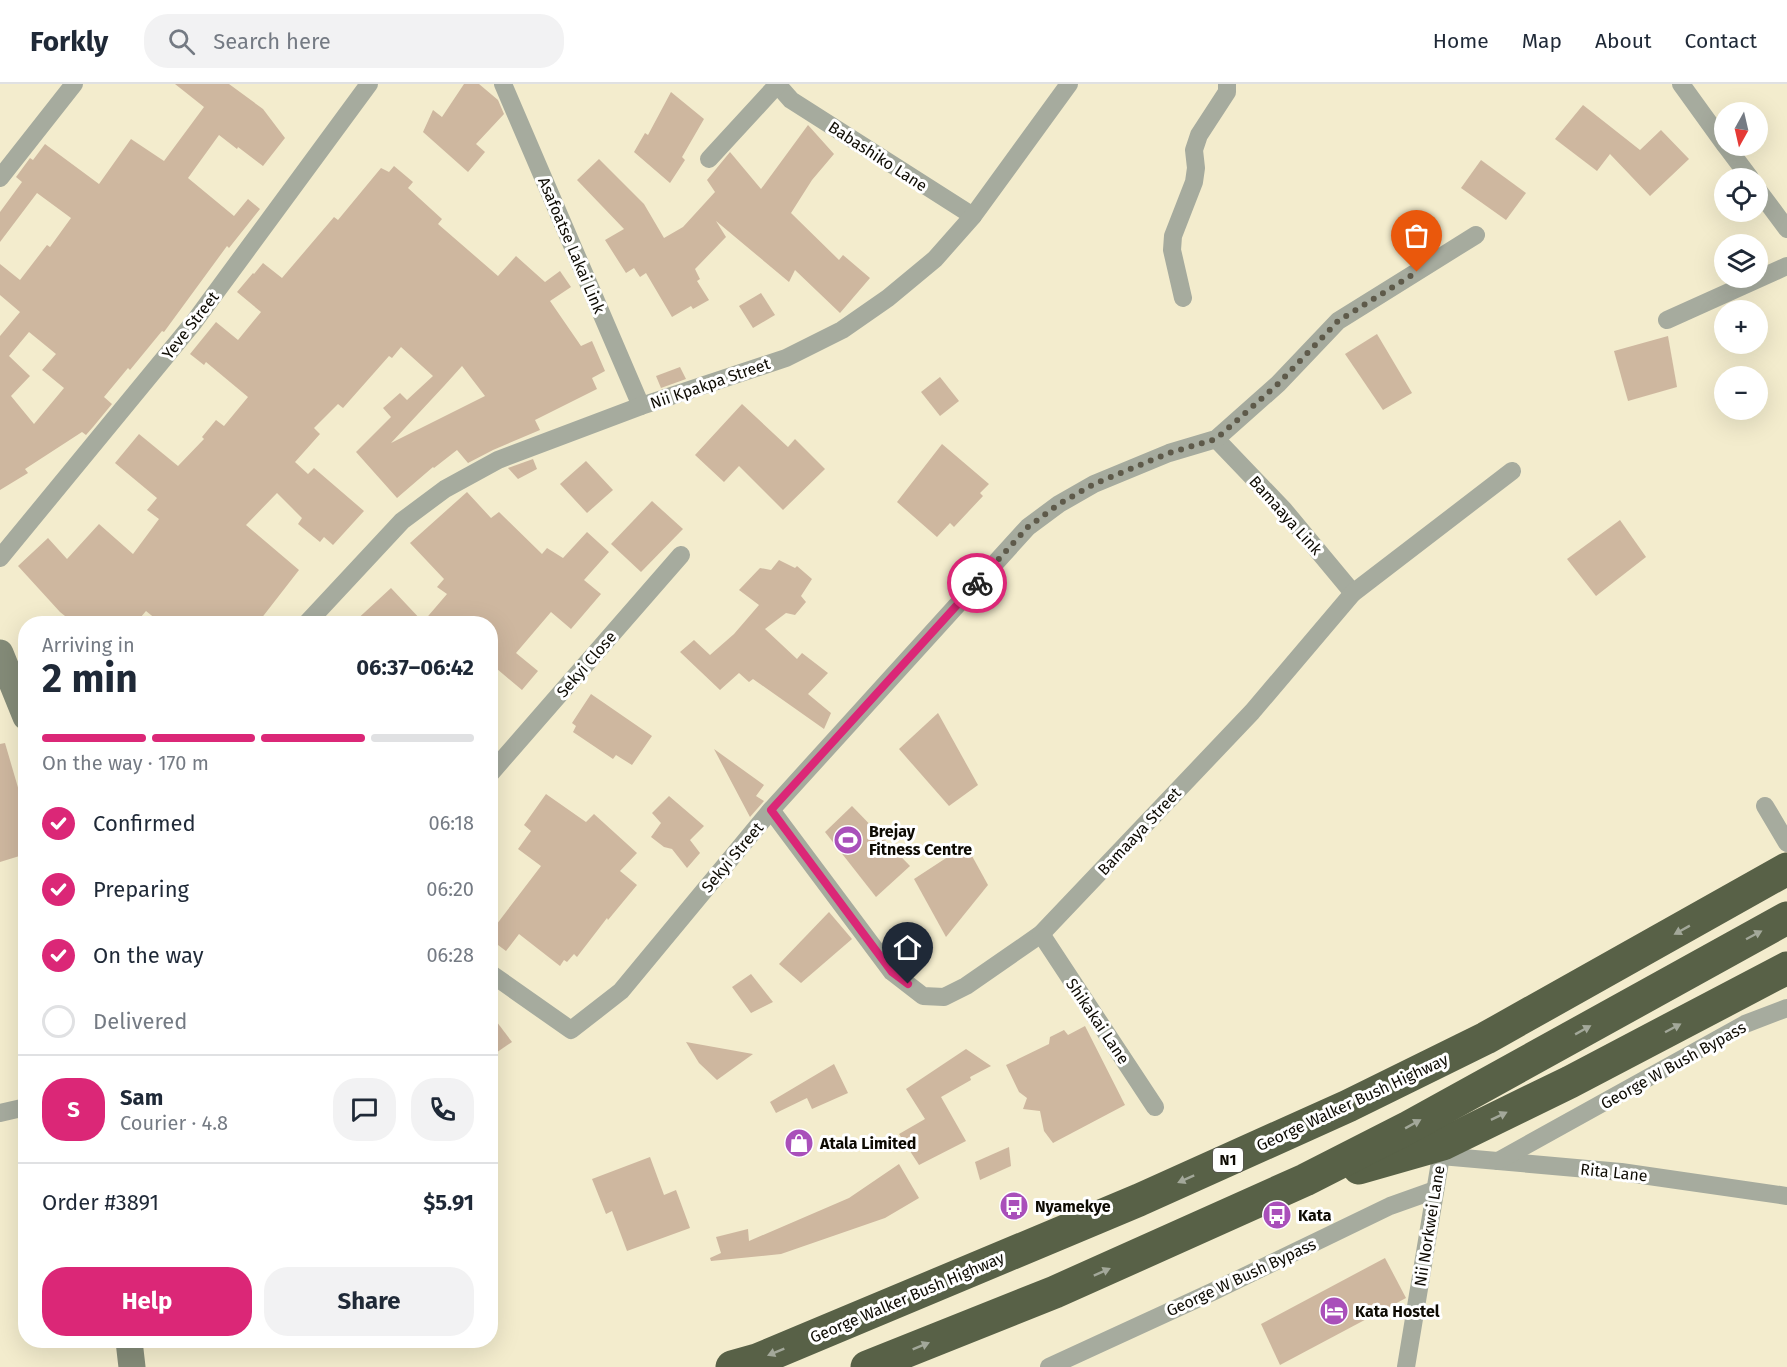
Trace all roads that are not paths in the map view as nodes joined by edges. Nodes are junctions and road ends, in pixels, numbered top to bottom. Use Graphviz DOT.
graph roads {
  1 [pos="74,84"];
  2 [pos="369,84"];
  3 [pos="503,84"];
  4 [pos="1069,84"];
  5 [pos="1227,84"];
  6 [pos="1681,84"];
  7 [pos="780,88"];
  8 [pos="1714,130"];
  9 [pos="1733,156"];
  10 [pos="709,159"];
  11 [pos="1742,168"];
  12 [pos="0,178"];
  13 [pos="1768,203"];
  14 [pos="973,216"];
  15 [pos="1787,229"];
  16 [pos="1476,235"];
  17 [pos="1787,266"];
  18 [pos="1183,298"];
  19 [pos="1667,320"];
  20 [pos="641,406"];
  21 [pos="1216,439"];
  22 [pos="1512,471"];
  23 [pos="681,555"];
  24 [pos="0,558"];
  25 [pos="1353,593"];
  26 [pos="313,616"];
  27 [pos="11,667"];
  28 [pos="18,690"];
  29 [pos="498,765"];
  30 [pos="1765,806"];
  31 [pos="771,810"];
  32 [pos="1787,843"];
  33 [pos="1787,869"];
  34 [pos="1787,918"];
  35 [pos="1041,934"];
  36 [pos="1787,968"];
  37 [pos="498,979"];
  38 [pos="1787,1008"];
  39 [pos="1155,1107"];
  40 [pos="18,1109"];
  41 [pos="0,1113"];
  42 [pos="1442,1150"];
  43 [pos="1498,1161"];
  44 [pos="1305,1180"];
  45 [pos="1435,1190"];
  46 [pos="1787,1196"];
  47 [pos="130,1348"];
  48 [pos="132,1367"];
  49 [pos="732,1367"];
  50 [pos="867,1367"];
  51 [pos="1049,1367"];
  52 [pos="1406,1367"];
  1 -- 12 [label="street"];
  2 -- 24 [label="street, Yeve Street"];
  3 -- 20 [label="street, Asafoatse Lakai Link"];
  4 -- 14 [label="street, Nii Kpakpa Street"];
  5 -- 18 [label="street"];
  6 -- 8 [label="street"];
  7 -- 10 [label="street"];
  7 -- 14 [label="street, Babashiko Lane"];
  9 -- 11 [label="street"];
  13 -- 15 [label="street"];
  14 -- 20 [label="street, Nii Kpakpa Street"];
  16 -- 21 [label="street, Sekyi Street"];
  17 -- 19 [label="street"];
  20 -- 26 [label="street, Nii Kpakpa Street"];
  21 -- 25 [label="street, Bamaaya Link"];
  21 -- 31 [label="street, Sekyi Street"];
  22 -- 25 [label="street, Bamaaya Street"];
  23 -- 29 [label="street, Sekyi Close"];
  25 -- 35 [label="street, Bamaaya Street"];
  27 -- 28 [label="street"];
  30 -- 32 [label="street"];
  31 -- 35 [label="street, Bamaaya Street"];
  31 -- 37 [label="street, Sekyi Street"];
  33 -- 49 [label="highway, George Walker Bush Highway / N1, one-way"];
  44 -- 34 [label="highway, one-way"];
  35 -- 39 [label="street, Shikakai Lane"];
  42 -- 36 [label="highway, one-way"];
  38 -- 43 [label="street, George W Bush Bypass"];
  40 -- 41 [label="street"];
  42 -- 43 [label="street, Rita Lane"];
  42 -- 44 [label="highway"];
  42 -- 45 [label="street, Nii Norkwei Lane"];
  43 -- 46 [label="street, Rita Lane"];
  50 -- 44 [label="highway, one-way"];
  45 -- 51 [label="street, George W Bush Bypass"];
  45 -- 52 [label="street, Nii Norkwei Lane"];
  47 -- 48 [label="street"];
}
